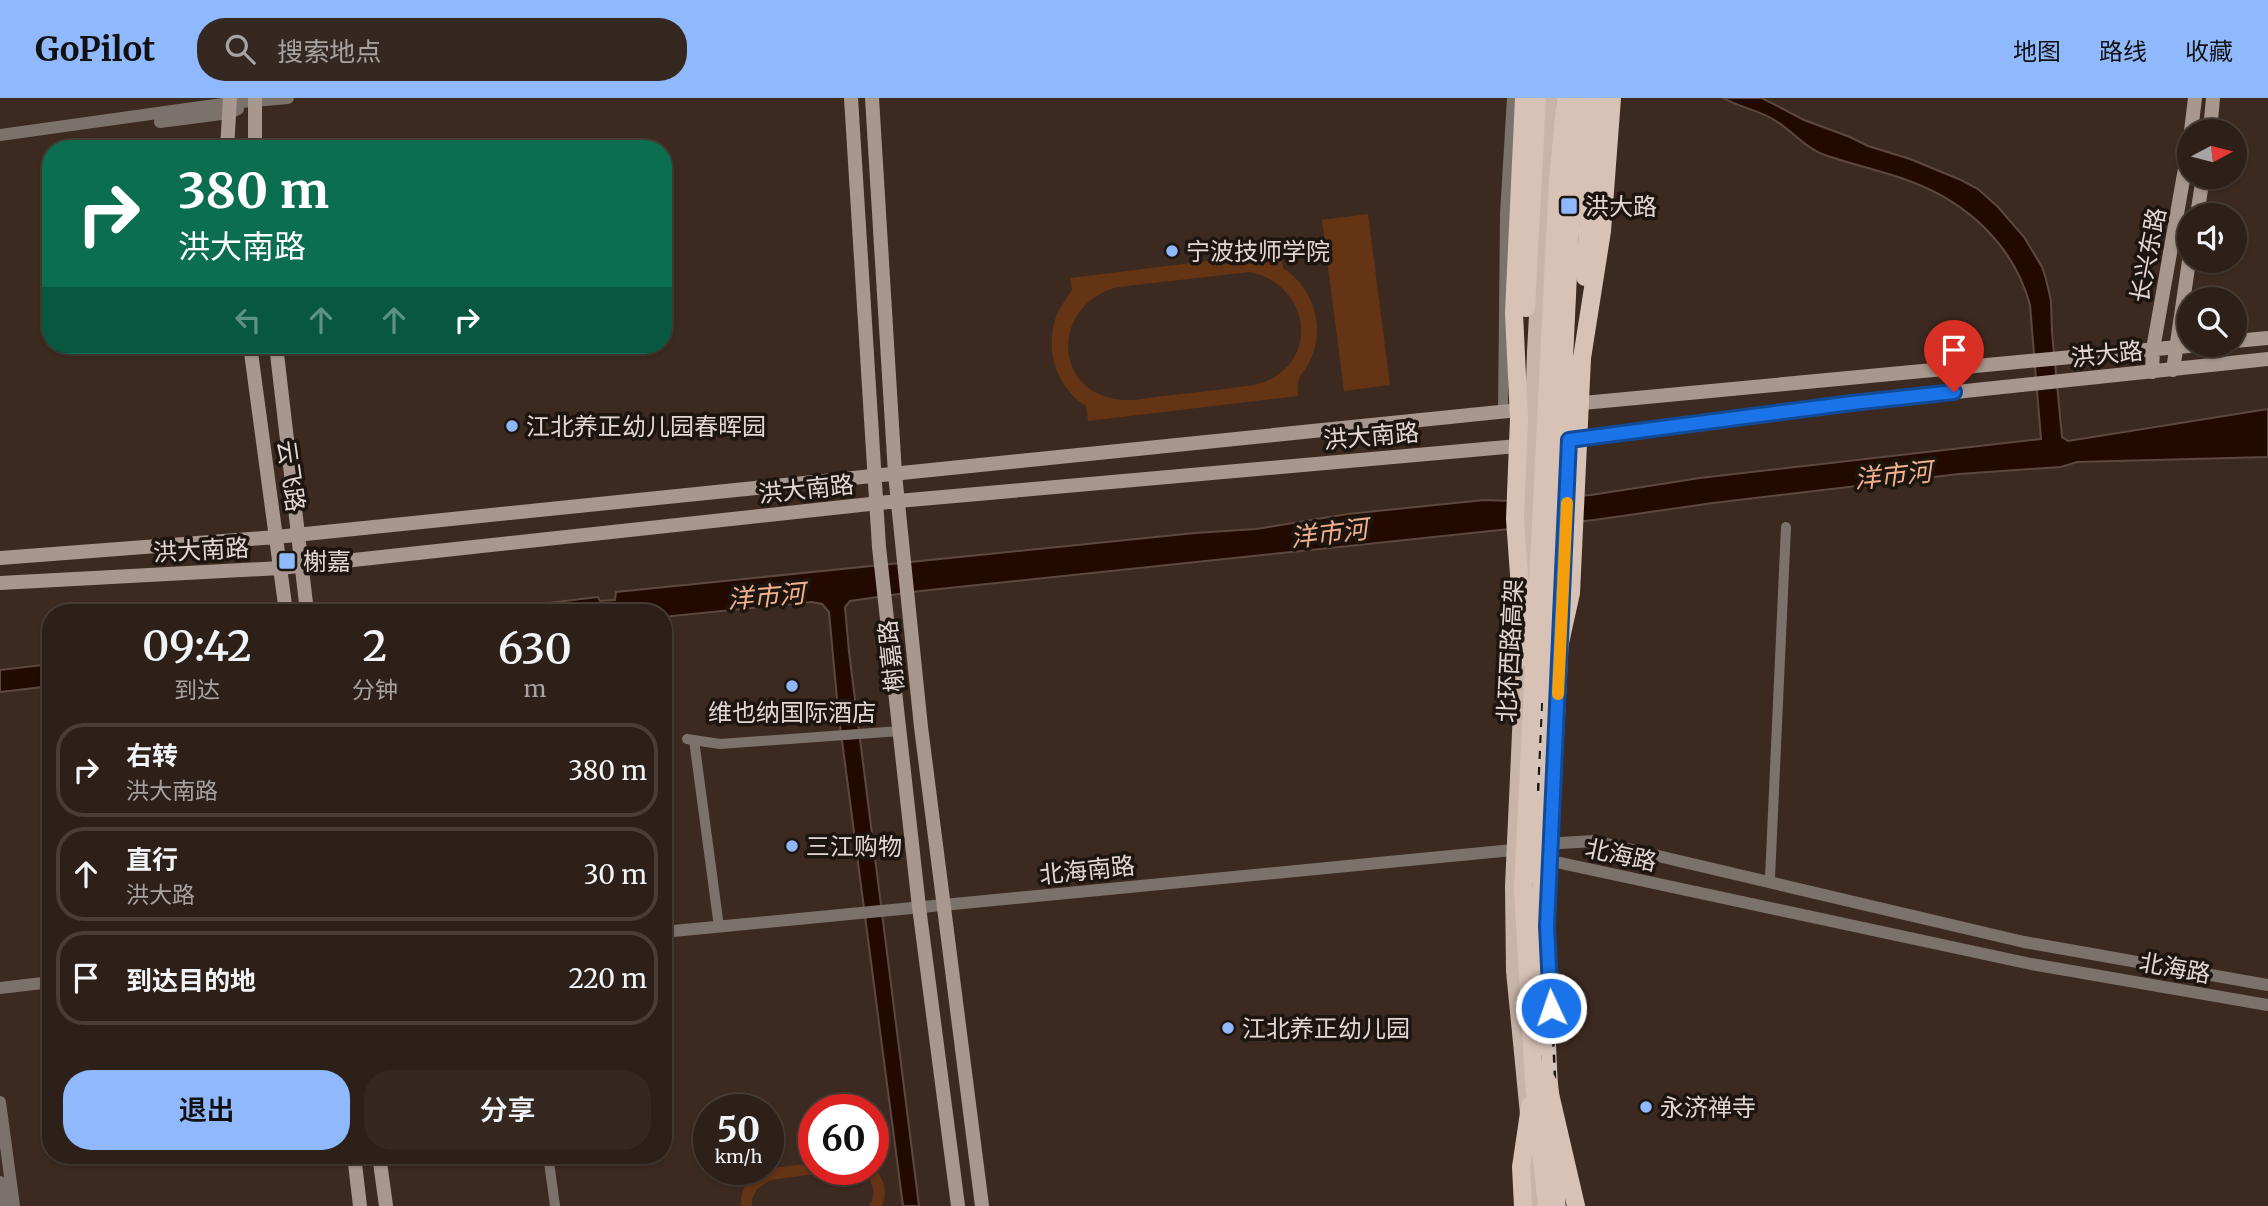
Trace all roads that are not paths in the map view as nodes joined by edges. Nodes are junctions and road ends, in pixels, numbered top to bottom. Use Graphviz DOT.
graph roads {
  1 [pos="288,98"];
  2 [pos="851,98"];
  3 [pos="872,98"];
  4 [pos="1512,98"];
  5 [pos="1524,98"];
  6 [pos="1537,98"];
  7 [pos="1549,98"];
  8 [pos="1566,98"];
  9 [pos="1580,98"];
  10 [pos="1587,98"];
  11 [pos="1596,98"];
  12 [pos="1612,98"];
  13 [pos="2194,98"];
  14 [pos="2213,98"];
  15 [pos="255,100"];
  16 [pos="229,105"];
  17 [pos="2192,119"];
  18 [pos="2211,119"];
  19 [pos="0,135"];
  20 [pos="227,140"];
  21 [pos="255,140"];
  22 [pos="0,142"];
  23 [pos="2181,189"];
  24 [pos="2268,338"];
  25 [pos="2247,340"];
  26 [pos="2177,347"];
  27 [pos="2153,349"];
  28 [pos="251,354"];
  29 [pos="277,354"];
  30 [pos="1582,358"];
  31 [pos="2268,359"];
  32 [pos="2173,370"];
  33 [pos="2152,372"];
  34 [pos="1612,400"];
  35 [pos="1570,404"];
  36 [pos="1518,413"];
  37 [pos="1616,434"];
  38 [pos="1569,440"];
  39 [pos="1532,445"];
  40 [pos="895,474"];
  41 [pos="873,477"];
  42 [pos="898,501"];
  43 [pos="876,504"];
  44 [pos="1786,527"];
  45 [pos="298,535"];
  46 [pos="276,537"];
  47 [pos="0,558"];
  48 [pos="301,566"];
  49 [pos="280,568"];
  50 [pos="0,583"];
  51 [pos="285,604"];
  52 [pos="306,604"];
  53 [pos="1548,695"];
  54 [pos="1531,726"];
  55 [pos="895,732"];
  56 [pos="1551,842"];
  57 [pos="1514,851"];
  58 [pos="1550,862"];
  59 [pos="1770,878"];
  60 [pos="945,905"];
  61 [pos="915,908"];
  62 [pos="719,927"];
  63 [pos="672,931"];
  64 [pos="42,983"];
  65 [pos="2268,985"];
  66 [pos="0,988"];
  67 [pos="2268,1005"];
  68 [pos="1540,1081"];
  69 [pos="0,1102"];
  70 [pos="355,1164"];
  71 [pos="380,1164"];
  72 [pos="549,1164"];
  73 [pos="0,1182"];
  74 [pos="3,1206"];
  75 [pos="14,1206"];
  76 [pos="360,1206"];
  77 [pos="386,1206"];
  78 [pos="555,1206"];
  79 [pos="958,1206"];
  80 [pos="982,1206"];
  81 [pos="1523,1206"];
  82 [pos="1537,1206"];
  83 [pos="1547,1206"];
  84 [pos="1558,1206"];
  85 [pos="1565,1206"];
  86 [pos="1576,1206"];
  1 -- 15 [label="street"];
  2 -- 41 [label="main road, 榭嘉路"];
  3 -- 40 [label="main road, 榭嘉路"];
  4 -- 36 [label="street"];
  5 -- 36 [label="highway, bridge"];
  6 -- 36 [label="highway, bridge"];
  7 -- 36 [label="main road"];
  8 -- 54 [label="highway, 北环西路高架, bridge"];
  9 -- 53 [label="highway, 北环西路高架, bridge"];
  10 -- 35 [label="main road"];
  11 -- 30 [label="highway"];
  12 -- 30 [label="highway"];
  13 -- 17 [label="main road"];
  14 -- 18 [label="main road"];
  15 -- 16 [label="street"];
  15 -- 21 [label="main road"];
  16 -- 19 [label="street"];
  16 -- 20 [label="main road"];
  16 -- 22 [label="street"];
  23 -- 27 [label="main road, 长兴东路"];
  24 -- 25 [label="main road"];
  26 -- 27 [label="main road, 洪大路"];
  26 -- 32 [label="main road, 长兴东路"];
  27 -- 33 [label="main road, 长兴东路"];
  27 -- 34 [label="main road, 洪大路"];
  28 -- 46 [label="main road, 云飞路"];
  29 -- 45 [label="main road, 云飞路"];
  30 -- 53 [label="highway, bridge"];
  31 -- 32 [label="main road, 洪大路"];
  32 -- 33 [label="main road, 洪大路"];
  33 -- 37 [label="main road, 洪大路"];
  34 -- 35 [label="main road, 洪大南路"];
  35 -- 36 [label="main road, 洪大南路"];
  35 -- 38 [label="main road"];
  36 -- 39 [label="main road"];
  36 -- 40 [label="main road, 洪大南路"];
  36 -- 54 [label="highway, bridge"];
  37 -- 38 [label="main road, 洪大南路"];
  38 -- 39 [label="main road, 洪大南路"];
  38 -- 56 [label="main road"];
  39 -- 42 [label="main road, 洪大南路"];
  39 -- 57 [label="main road"];
  40 -- 41 [label="main road, 洪大南路"];
  40 -- 42 [label="main road, 榭嘉路"];
  41 -- 43 [label="main road, 榭嘉路"];
  41 -- 45 [label="main road, 洪大南路"];
  42 -- 43 [label="main road, 洪大南路"];
  42 -- 60 [label="main road, 榭嘉路"];
  43 -- 48 [label="main road, 洪大南路"];
  43 -- 55 [label="main road, 榭嘉路"];
  44 -- 59 [label="street"];
  45 -- 46 [label="main road, 洪大南路"];
  45 -- 48 [label="main road, 云飞路"];
  46 -- 47 [label="main road, 洪大南路"];
  46 -- 49 [label="main road, 云飞路"];
  48 -- 49 [label="main road, 洪大南路"];
  48 -- 52 [label="main road, 云飞路"];
  49 -- 50 [label="main road, 洪大南路"];
  49 -- 51 [label="main road, 云飞路"];
  53 -- 68 [label="highway, 北环西路高架, bridge"];
  54 -- 68 [label="highway, 北环西路高架, bridge"];
  55 -- 61 [label="main road, 榭嘉路"];
  55 -- 62 [label="street"];
  56 -- 57 [label="street, 北海路"];
  56 -- 58 [label="main road"];
  56 -- 65 [label="street, 北海路"];
  57 -- 58 [label="street, 北海路"];
  57 -- 60 [label="street, 北海南路"];
  57 -- 82 [label="main road"];
  58 -- 67 [label="street, 北海路"];
  58 -- 85 [label="main road"];
  60 -- 61 [label="street, 北海南路"];
  60 -- 80 [label="main road, 榭嘉路"];
  61 -- 62 [label="street, 北海南路"];
  61 -- 79 [label="main road, 榭嘉路"];
  62 -- 63 [label="street, 北海南路"];
  64 -- 66 [label="street"];
  68 -- 81 [label="highway, bridge"];
  68 -- 83 [label="highway, 北环西路高架, bridge"];
  68 -- 84 [label="highway, 北环西路高架, bridge"];
  68 -- 86 [label="highway, bridge"];
  69 -- 75 [label="street"];
  70 -- 76 [label="main road"];
  71 -- 77 [label="main road"];
  72 -- 78 [label="street"];
  73 -- 74 [label="street"];
}
